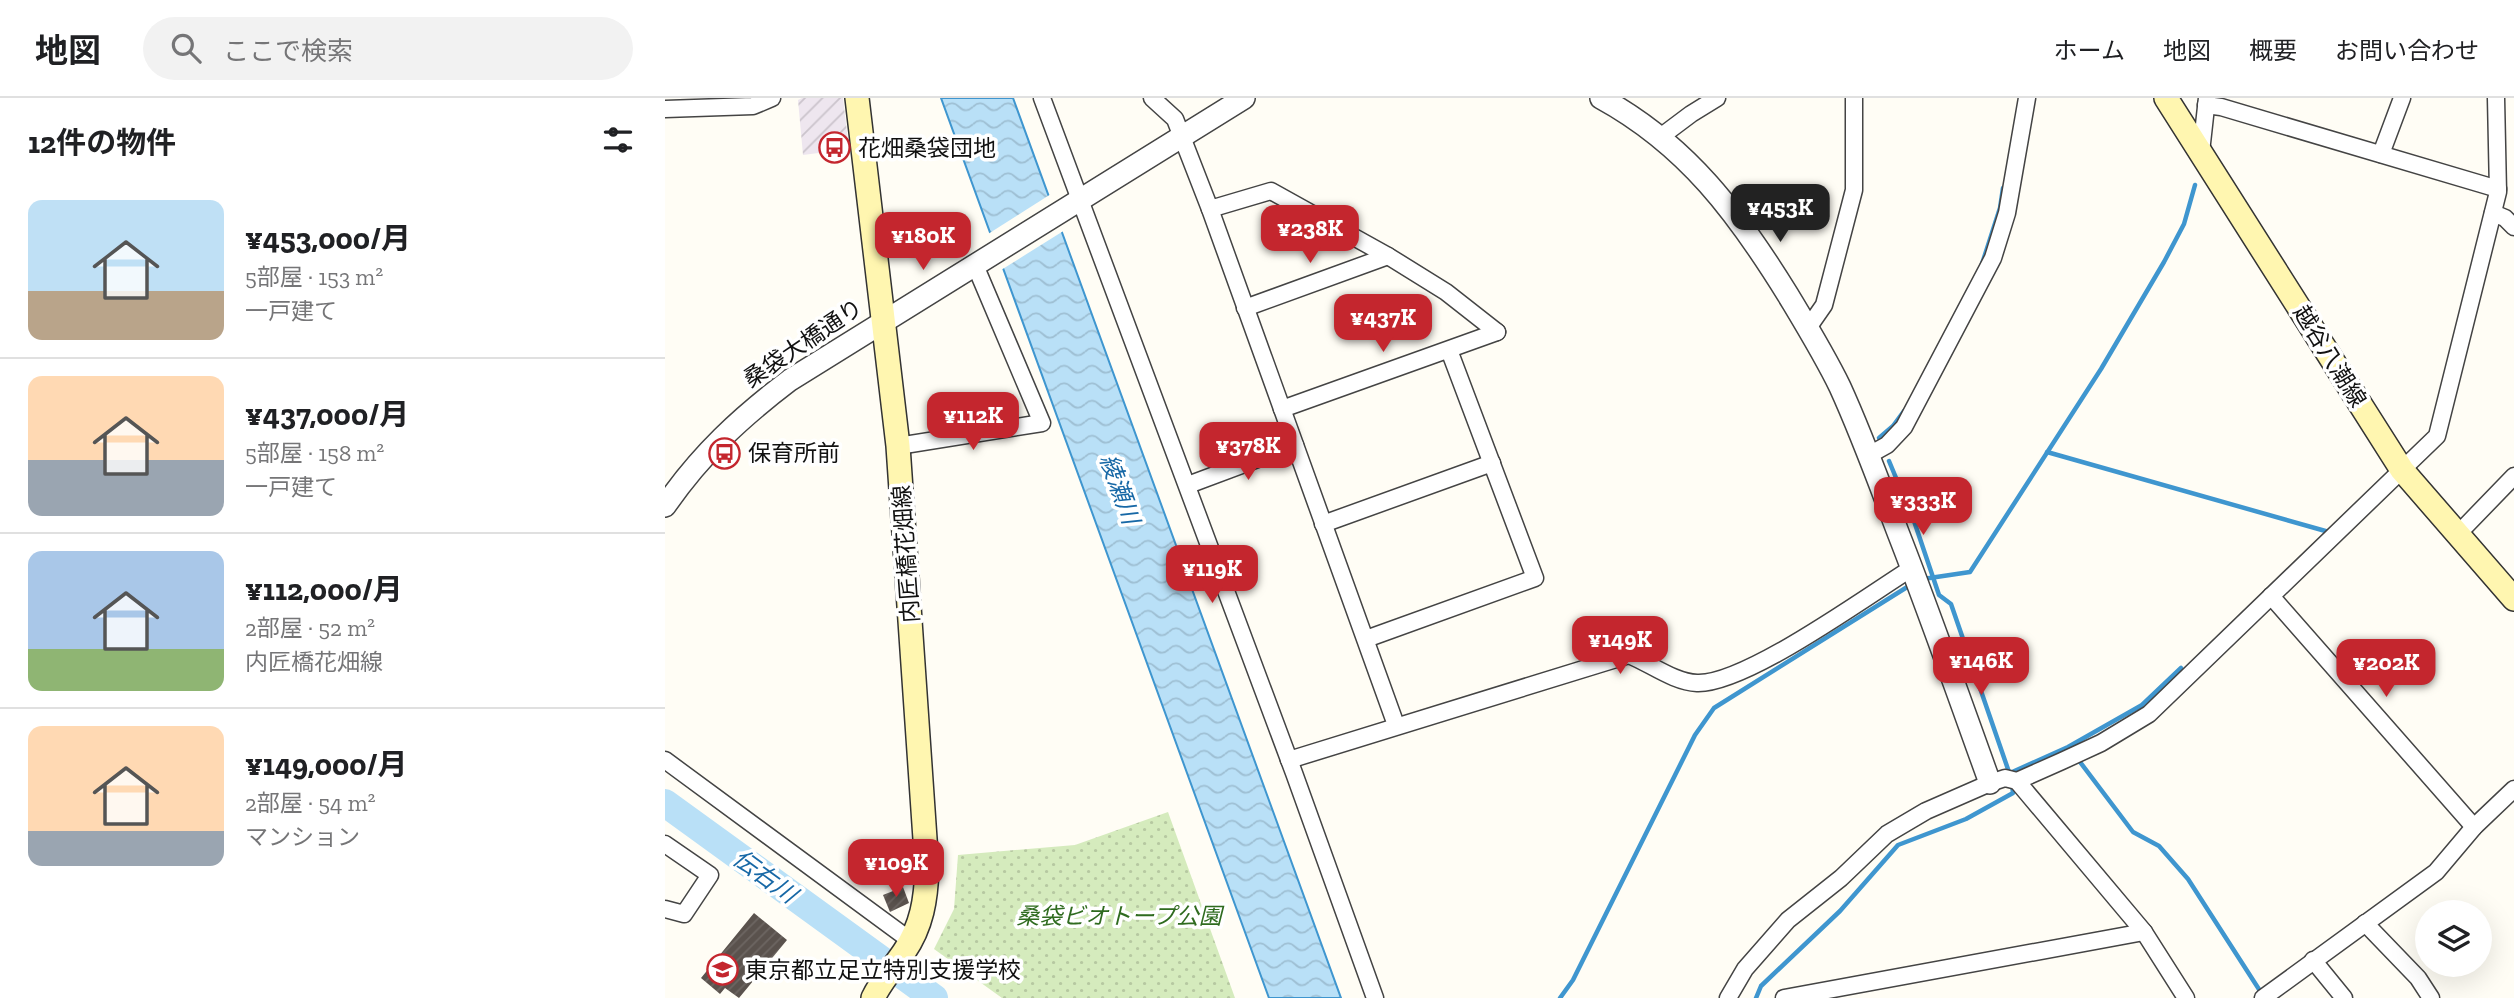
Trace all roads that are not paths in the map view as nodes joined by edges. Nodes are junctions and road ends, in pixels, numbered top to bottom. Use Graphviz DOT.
graph roads {
  1 [pos="772,98"];
  2 [pos="857,98"];
  3 [pos="1042,98"];
  4 [pos="1152,98"];
  5 [pos="1244,98"];
  6 [pos="1601,98"];
  7 [pos="1717,98"];
  8 [pos="1854,98"];
  9 [pos="2027,98"];
  10 [pos="2166,98"];
  11 [pos="2402,98"];
  12 [pos="2496,98"];
  13 [pos="2207,102"];
  14 [pos="665,109"];
  15 [pos="1181,137"];
  16 [pos="1659,138"];
  17 [pos="2200,152"];
  18 [pos="2381,154"];
  19 [pos="2498,189"];
  20 [pos="1076,203"];
  21 [pos="1210,209"];
  22 [pos="2493,213"];
  23 [pos="2514,227"];
  24 [pos="1388,256"];
  25 [pos="979,262"];
  26 [pos="1245,308"];
  27 [pos="884,321"];
  28 [pos="1808,328"];
  29 [pos="1450,350"];
  30 [pos="1282,409"];
  31 [pos="1295,445"];
  32 [pos="898,446"];
  33 [pos="1869,455"];
  34 [pos="1492,463"];
  35 [pos="2402,470"];
  36 [pos="2514,476"];
  37 [pos="1188,485"];
  38 [pos="665,506"];
  39 [pos="1323,524"];
  40 [pos="2458,535"];
  41 [pos="1912,568"];
  42 [pos="2271,596"];
  43 [pos="2514,599"];
  44 [pos="1366,639"];
  45 [pos="1397,725"];
  46 [pos="665,760"];
  47 [pos="1289,760"];
  48 [pos="2017,781"];
  49 [pos="1990,783"];
  50 [pos="2514,789"];
  51 [pos="2474,827"];
  52 [pos="665,844"];
  53 [pos="665,909"];
  54 [pos="2365,923"];
  55 [pos="2144,932"];
  56 [pos="907,947"];
  57 [pos="2313,960"];
  58 [pos="878,990"];
  59 [pos="1734,997"];
  60 [pos="1375,998"];
  61 [pos="1784,998"];
  62 [pos="2186,998"];
  63 [pos="2263,998"];
  64 [pos="2344,998"];
  65 [pos="2431,998"];
  1 -- 14 [label="street"];
  2 -- 27 [label="main road, 内匠橋花畑線"];
  3 -- 20 [label="street"];
  4 -- 15 [label="street"];
  5 -- 15 [label="street, 桑袋大橋通り"];
  6 -- 16 [label="street"];
  7 -- 16 [label="street"];
  8 -- 28 [label="street"];
  9 -- 33 [label="street"];
  10 -- 17 [label="main road, 越谷八潮線"];
  11 -- 18 [label="street"];
  12 -- 19 [label="street"];
  13 -- 17 [label="street"];
  13 -- 18 [label="street"];
  15 -- 20 [label="street, 桑袋大橋通り"];
  15 -- 21 [label="street"];
  16 -- 28 [label="street"];
  17 -- 35 [label="main road, 越谷八潮線"];
  18 -- 19 [label="street"];
  19 -- 22 [label="street"];
  20 -- 25 [label="street, 桑袋大橋通り"];
  20 -- 37 [label="street"];
  21 -- 24 [label="street"];
  21 -- 26 [label="street"];
  22 -- 23 [label="street"];
  22 -- 35 [label="street"];
  24 -- 26 [label="street"];
  24 -- 29 [label="street"];
  25 -- 27 [label="street, 桑袋大橋通り"];
  25 -- 32 [label="street"];
  26 -- 30 [label="street"];
  27 -- 32 [label="main road, 内匠橋花畑線"];
  27 -- 38 [label="street, 桑袋大橋通り"];
  28 -- 33 [label="street"];
  29 -- 30 [label="street"];
  29 -- 34 [label="street"];
  30 -- 31 [label="street"];
  31 -- 37 [label="street"];
  31 -- 39 [label="street"];
  32 -- 56 [label="main road, 内匠橋花畑線"];
  33 -- 41 [label="street"];
  34 -- 39 [label="street"];
  34 -- 44 [label="street"];
  35 -- 40 [label="main road, 越谷八潮線"];
  35 -- 42 [label="street"];
  36 -- 40 [label="street"];
  37 -- 47 [label="street"];
  39 -- 44 [label="street"];
  40 -- 43 [label="main road, 越谷八潮線"];
  41 -- 45 [label="street"];
  41 -- 49 [label="street"];
  42 -- 48 [label="street"];
  42 -- 51 [label="street"];
  44 -- 45 [label="street"];
  45 -- 47 [label="street"];
  46 -- 56 [label="street"];
  47 -- 60 [label="street"];
  48 -- 49 [label="street"];
  48 -- 55 [label="street"];
  49 -- 59 [label="street"];
  50 -- 51 [label="street"];
  51 -- 54 [label="street"];
  52 -- 53 [label="street"];
  54 -- 57 [label="street"];
  54 -- 65 [label="street"];
  55 -- 61 [label="street"];
  55 -- 62 [label="street"];
  56 -- 58 [label="main road, 内匠橋花畑線"];
  57 -- 63 [label="street"];
  57 -- 64 [label="street"];
}
